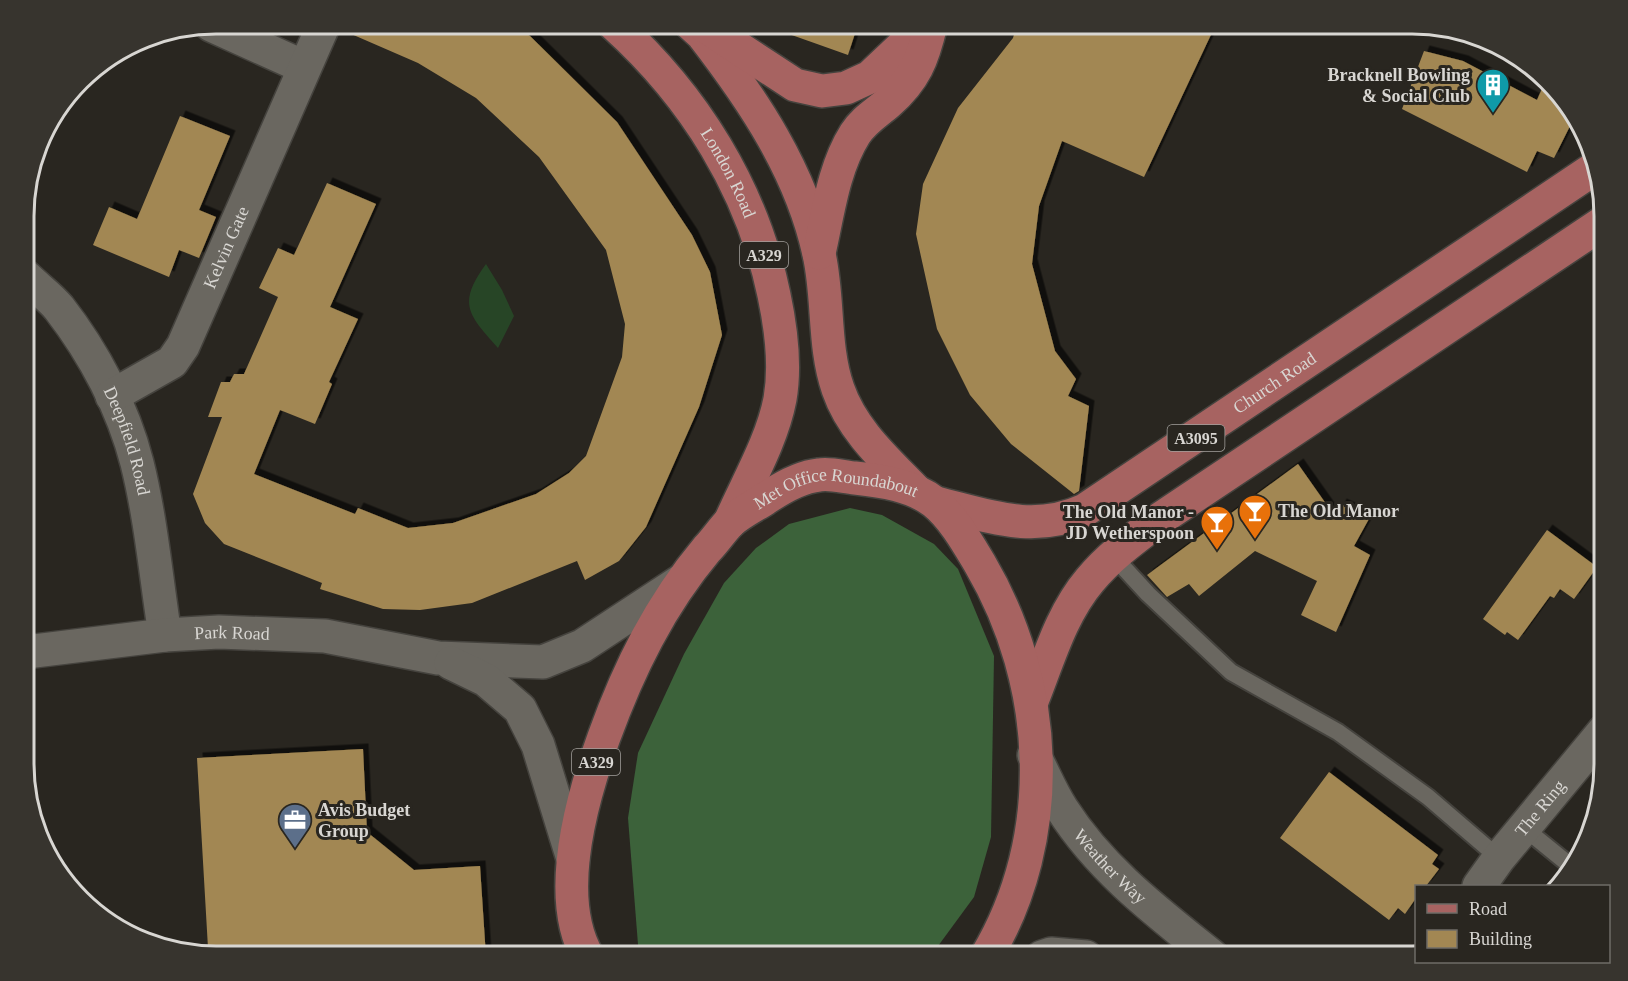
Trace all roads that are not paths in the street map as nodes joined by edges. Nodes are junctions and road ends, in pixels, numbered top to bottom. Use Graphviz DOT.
graph roads {
  1 [pos="233,35"];
  2 [pos="319,35"];
  3 [pos="624,35"];
  4 [pos="700,35"];
  5 [pos="718,35"];
  6 [pos="916,35"];
  7 [pos="926,35"];
  8 [pos="304,67"];
  9 [pos="1588,173"];
  10 [pos="1593,230"];
  11 [pos="819,253"];
  12 [pos="34,284"];
  13 [pos="112,396"];
  14 [pos="925,497"];
  15 [pos="730,522"];
  16 [pos="1113,556"];
  17 [pos="681,581"];
  18 [pos="165,634"];
  19 [pos="34,651"];
  20 [pos="438,658"];
  21 [pos="1032,701"];
  22 [pos="1593,744"];
  23 [pos="1034,755"];
  24 [pos="1524,828"];
  25 [pos="1499,858"];
  26 [pos="573,859"];
  27 [pos="1565,861"];
  28 [pos="1480,885"];
  29 [pos="581,946"];
  30 [pos="991,946"];
  31 [pos="1199,946"];
  1 -- 8 [label="street"];
  2 -- 8 [label="street, Kelvin Gate"];
  3 -- 15 [label="main road, London Road / A329"];
  4 -- 11 [label="main road, A329"];
  5 -- 6 [label="main road"];
  7 -- 11 [label="main road"];
  8 -- 13 [label="street, Kelvin Gate"];
  9 -- 14 [label="main road, Church Road / A3095"];
  10 -- 16 [label="main road, A3095"];
  11 -- 14 [label="main road, A329"];
  12 -- 13 [label="street, Deepfield Road"];
  13 -- 18 [label="street, Deepfield Road"];
  14 -- 15 [label="main road, Met Office Roundabout / A329"];
  14 -- 21 [label="main road, Met Office Roundabout / A329"];
  15 -- 17 [label="main road, Met Office Roundabout / A329"];
  16 -- 21 [label="main road, A3095"];
  16 -- 25 [label="lane"];
  17 -- 20 [label="street, Park Road"];
  17 -- 26 [label="main road, Met Office Roundabout / A329"];
  18 -- 19 [label="street, Park Road"];
  18 -- 20 [label="street, Park Road"];
  20 -- 26 [label="street, Park Road"];
  21 -- 23 [label="main road, Met Office Roundabout / A329"];
  22 -- 24 [label="street, The Ring"];
  23 -- 30 [label="main road, Met Office Roundabout / A329"];
  23 -- 31 [label="street, Weather Way"];
  24 -- 25 [label="street, The Ring"];
  24 -- 27 [label="lane"];
  25 -- 28 [label="street, The Ring"];
  26 -- 29 [label="main road, Met Office Roundabout / A329"];
}
